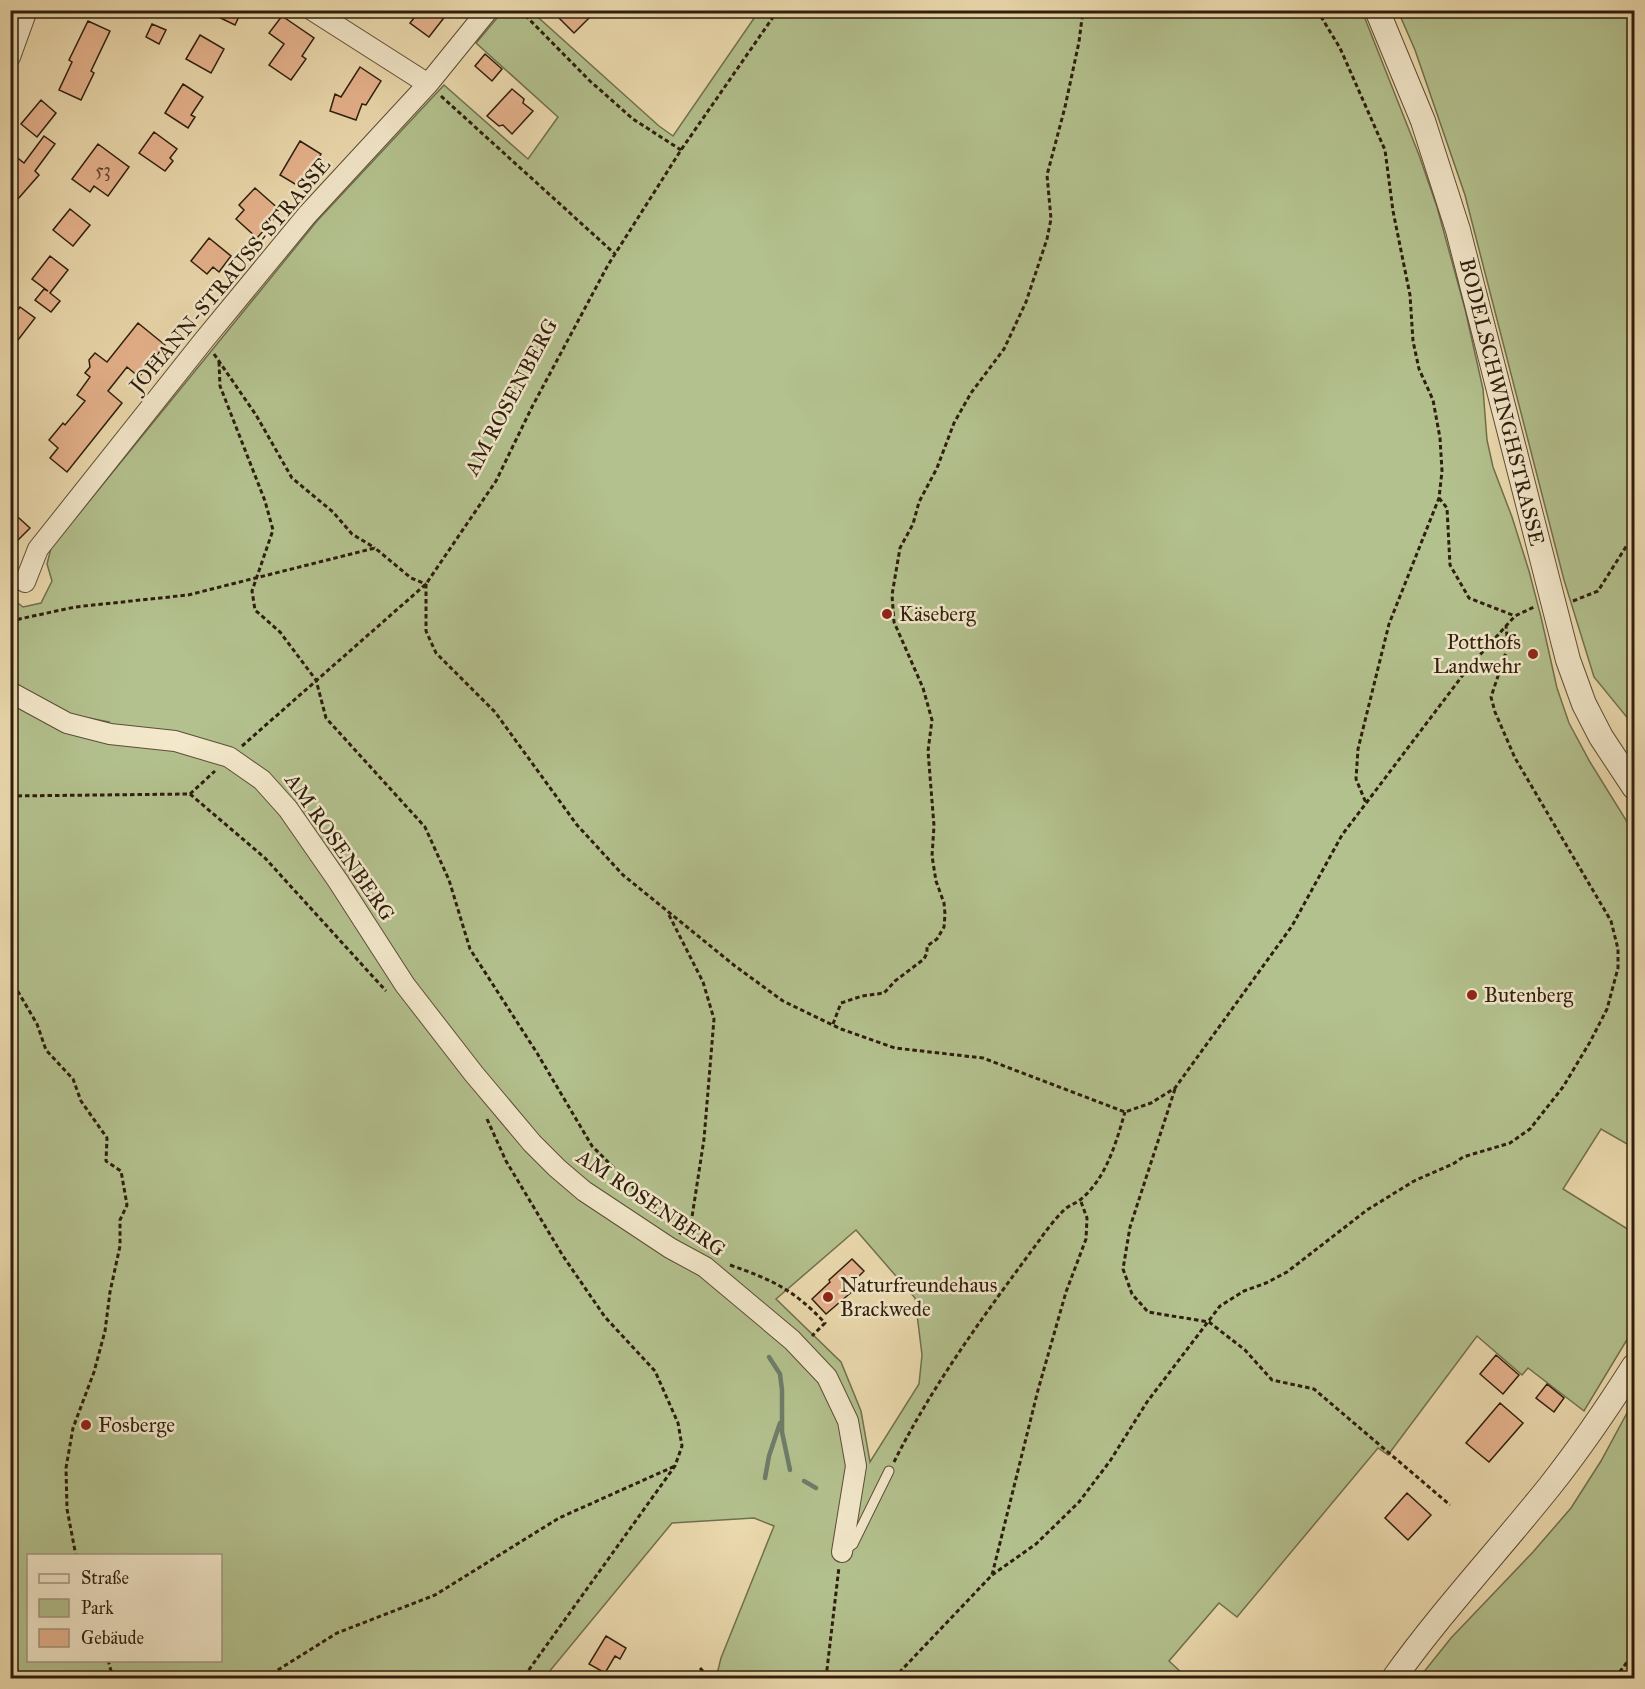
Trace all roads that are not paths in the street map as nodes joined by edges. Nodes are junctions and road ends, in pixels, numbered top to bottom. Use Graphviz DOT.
graph roads {
  1 [pos="27,10"];
  2 [pos="312,10"];
  3 [pos="488,10"];
  4 [pos="1377,10"];
  5 [pos="10,57"];
  6 [pos="428,84"];
  7 [pos="25,582"];
  8 [pos="10,692"];
  9 [pos="1635,788"];
  10 [pos="1635,1366"];
  11 [pos="889,1472"];
  12 [pos="842,1552"];
  13 [pos="1394,1678"];
  1 -- 5 [label="street"];
  2 -- 6 [label="street"];
  3 -- 6 [label="street, JOHANN-STRAUSS-STRASSE"];
  4 -- 9 [label="street, BODELSCHWINGHSTRASSE"];
  6 -- 7 [label="street, JOHANN-STRAUSS-STRASSE"];
  8 -- 12 [label="street, AM ROSENBERG"];
  10 -- 13 [label="street"];
  11 -- 12 [label="lane"];
}
